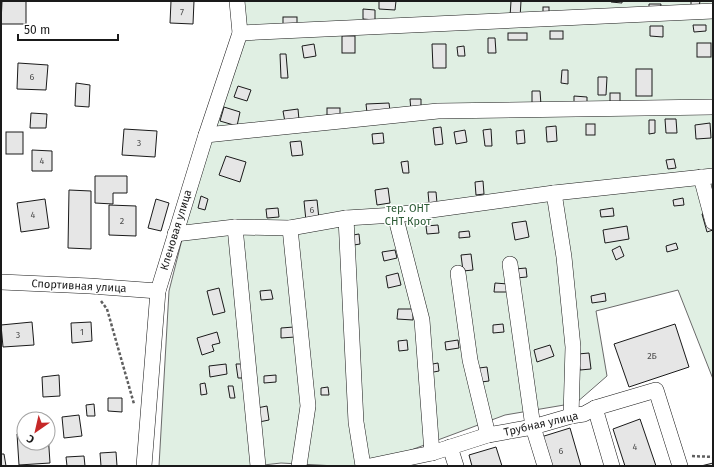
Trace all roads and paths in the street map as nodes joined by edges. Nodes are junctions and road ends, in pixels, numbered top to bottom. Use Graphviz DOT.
graph roads {
  1 [pos="237,1"];
  2 [pos="713,11"];
  3 [pos="240,33"];
  4 [pos="713,107"];
  5 [pos="206,135"];
  6 [pos="707,176"];
  7 [pos="554,193"];
  8 [pos="395,215"];
  9 [pos="346,218"];
  10 [pos="713,222"];
  11 [pos="235,227"];
  12 [pos="290,228"];
  13 [pos="175,234"];
  14 [pos="510,264"];
  15 [pos="458,273"];
  16 [pos="1,282"];
  17 [pos="90,286"];
  18 [pos="158,291"];
  19 [pos="135,406"];
  20 [pos="595,408"];
  21 [pos="571,416"];
  22 [pos="534,427"];
  23 [pos="488,435"];
  24 [pos="450,447"];
  25 [pos="432,453"];
  26 [pos="713,456"];
  27 [pos="679,461"];
  28 [pos="144,466"];
  29 [pos="258,466"];
  30 [pos="299,466"];
  31 [pos="363,466"];
  32 [pos="370,466"];
  33 [pos="456,466"];
  34 [pos="545,466"];
  35 [pos="612,466"];
  1 -- 3 [label="street, Кленовая улица"];
  2 -- 3 [label="street"];
  3 -- 5 [label="street, Кленовая улица"];
  4 -- 5 [label="street"];
  5 -- 13 [label="street, Кленовая улица"];
  6 -- 7 [label="street"];
  6 -- 10 [label="street"];
  7 -- 8 [label="street"];
  7 -- 21 [label="street"];
  8 -- 9 [label="street"];
  8 -- 25 [label="street"];
  9 -- 12 [label="street"];
  9 -- 31 [label="street"];
  11 -- 12 [label="street"];
  11 -- 13 [label="street"];
  11 -- 29 [label="street"];
  12 -- 30 [label="street"];
  13 -- 18 [label="street, Кленовая улица"];
  14 -- 22 [label="street"];
  15 -- 23 [label="street"];
  16 -- 17 [label="street, Спортивная улица"];
  17 -- 18 [label="street, Спортивная улица"];
  17 -- 19 [label="path"];
  18 -- 28 [label="street, Кленовая улица"];
  20 -- 21 [label="street, Трубная улица"];
  20 -- 27 [label="street, Трубная улица"];
  20 -- 35 [label="street"];
  21 -- 22 [label="street, Трубная улица"];
  22 -- 23 [label="street, Трубная улица"];
  22 -- 34 [label="street"];
  23 -- 24 [label="street, Трубная улица"];
  24 -- 25 [label="street, Трубная улица"];
  24 -- 33 [label="street"];
  25 -- 32 [label="street, Трубная улица"];
  26 -- 27 [label="path"];
}
